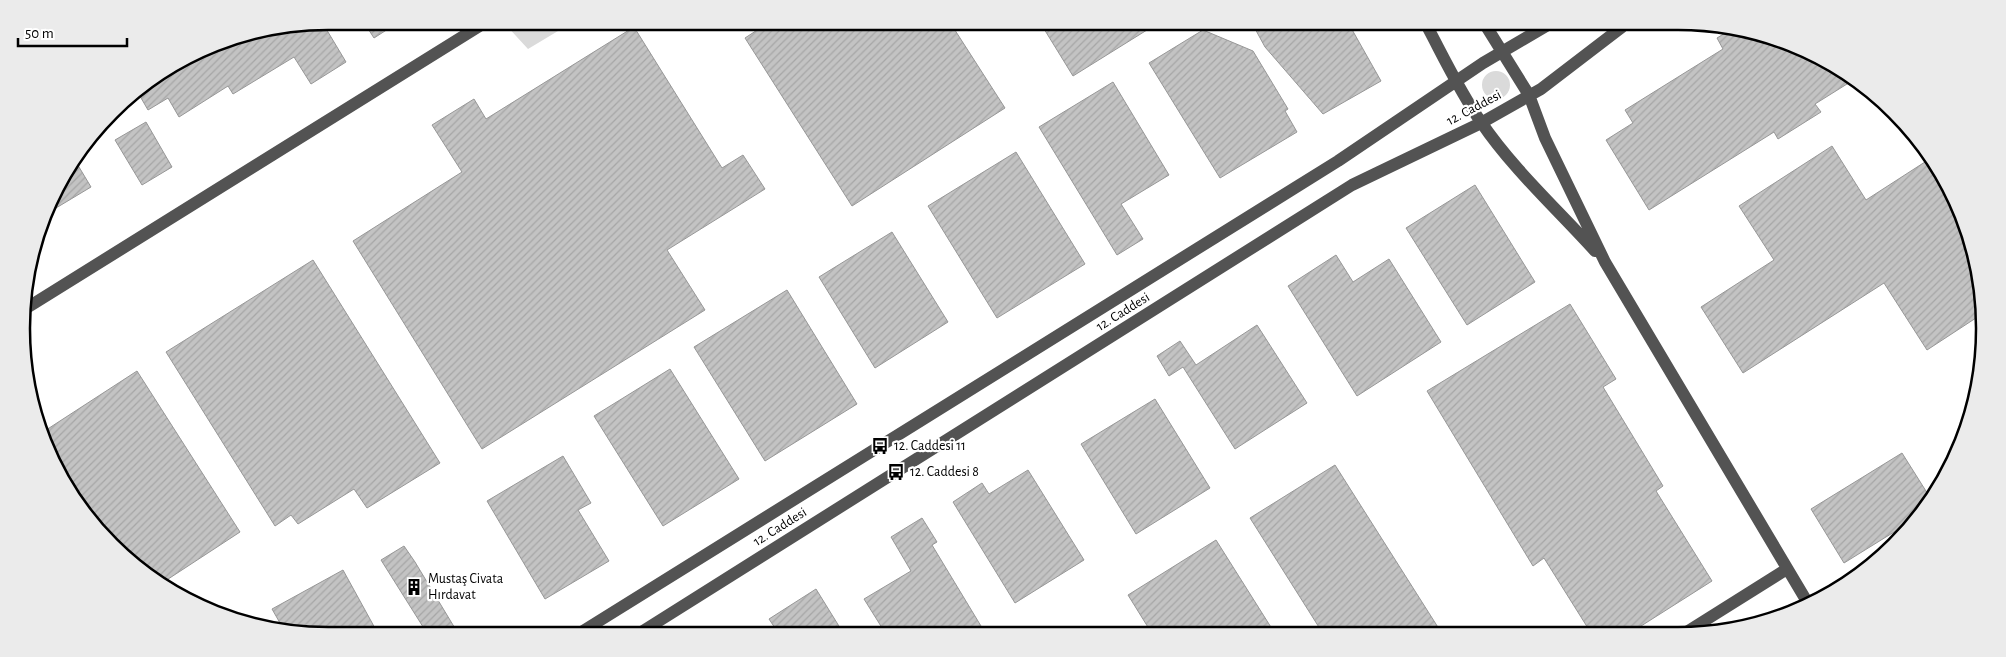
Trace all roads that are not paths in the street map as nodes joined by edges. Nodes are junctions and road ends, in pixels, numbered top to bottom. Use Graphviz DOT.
graph roads {
  1 [pos="473,30"];
  2 [pos="1428,30"];
  3 [pos="1489,30"];
  4 [pos="1539,30"];
  5 [pos="1618,30"];
  6 [pos="1503,52"];
  7 [pos="1456,82"];
  8 [pos="1529,95"];
  9 [pos="1481,123"];
  10 [pos="1606,262"];
  11 [pos="31,305"];
  12 [pos="1787,569"];
  13 [pos="1805,598"];
  14 [pos="1696,626"];
  15 [pos="589,627"];
  16 [pos="649,627"];
  1 -- 11 [label="street"];
  2 -- 7 [label="street"];
  3 -- 6 [label="street"];
  4 -- 6 [label="street, 12. Caddesi"];
  5 -- 8 [label="street, 12. Caddesi"];
  6 -- 7 [label="street, 12. Caddesi"];
  6 -- 8 [label="street"];
  7 -- 9 [label="street"];
  7 -- 15 [label="street, 12. Caddesi"];
  8 -- 9 [label="street, 12. Caddesi"];
  8 -- 10 [label="street"];
  9 -- 10 [label="street"];
  9 -- 16 [label="street, 12. Caddesi"];
  10 -- 12 [label="street"];
  12 -- 13 [label="street"];
  12 -- 14 [label="street"];
}
